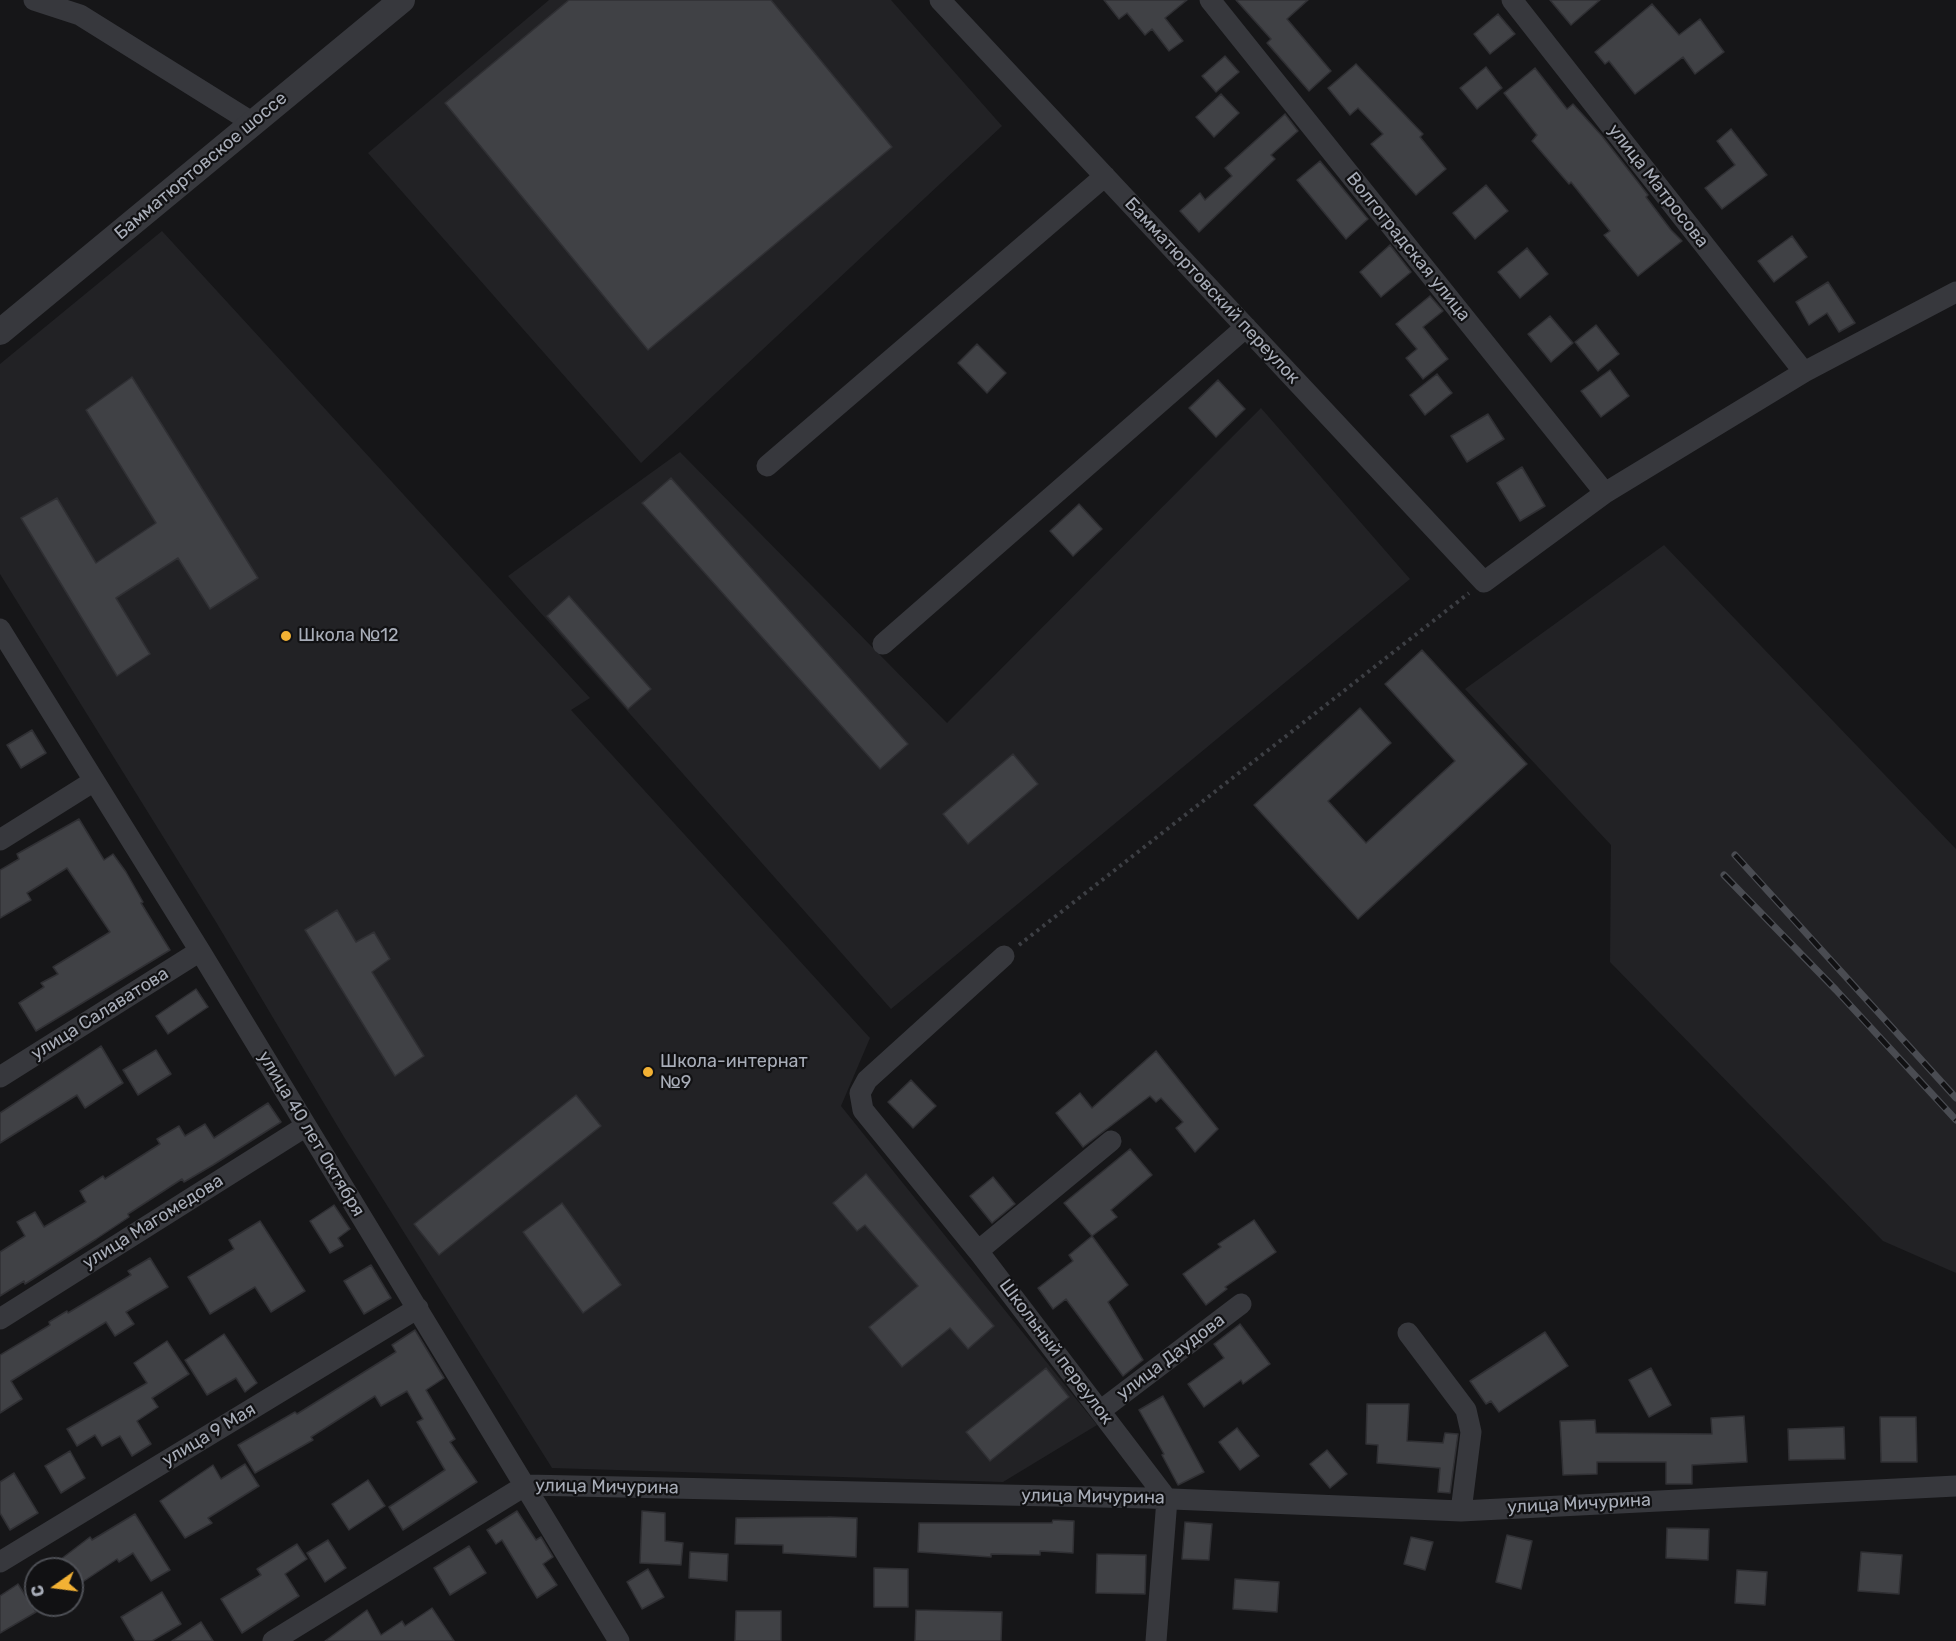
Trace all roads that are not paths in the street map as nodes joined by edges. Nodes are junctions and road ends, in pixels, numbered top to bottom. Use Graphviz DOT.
graph roads {
  1 [pos="34,0"];
  2 [pos="402,0"];
  3 [pos="940,0"];
  4 [pos="1210,0"];
  5 [pos="1512,0"];
  6 [pos="253,123"];
  7 [pos="1105,176"];
  8 [pos="1956,292"];
  9 [pos="1246,327"];
  10 [pos="0,332"];
  11 [pos="1803,372"];
  12 [pos="767,466"];
  13 [pos="1605,493"];
  14 [pos="0,629"];
  15 [pos="883,644"];
  16 [pos="94,781"];
  17 [pos="0,840"];
  18 [pos="200,951"];
  19 [pos="1004,956"];
  20 [pos="0,1077"];
  21 [pos="306,1126"];
  22 [pos="1111,1141"];
  23 [pos="978,1251"];
  24 [pos="1241,1304"];
  25 [pos="418,1308"];
  26 [pos="0,1319"];
  27 [pos="1408,1333"];
  28 [pos="1100,1411"];
  29 [pos="526,1485"];
  30 [pos="1956,1486"];
  31 [pos="1167,1499"];
  32 [pos="1461,1510"];
  33 [pos="0,1562"];
  34 [pos="273,1641"];
  35 [pos="619,1641"];
  36 [pos="1156,1641"];
  1 -- 6 [label="street"];
  2 -- 6 [label="street, Бамматюртовское шоссе"];
  3 -- 7 [label="street, Бамматюртовский переулок"];
  4 -- 13 [label="street, Волгоградская улица"];
  5 -- 11 [label="street, улица Матросова"];
  6 -- 10 [label="street, Бамматюртовское шоссе"];
  7 -- 9 [label="street, Бамматюртовский переулок"];
  7 -- 12 [label="street"];
  8 -- 11 [label="street"];
  9 -- 13 [label="street, Бамматюртовский переулок"];
  9 -- 15 [label="street"];
  11 -- 13 [label="street"];
  14 -- 16 [label="street, улица 40 лет Октября"];
  16 -- 17 [label="street"];
  16 -- 18 [label="street, улица 40 лет Октября"];
  18 -- 20 [label="street, улица Салаватова"];
  18 -- 21 [label="street, улица 40 лет Октября"];
  19 -- 23 [label="street, Школьный переулок"];
  21 -- 25 [label="street, улица 40 лет Октября"];
  21 -- 26 [label="street, улица Магомедова"];
  22 -- 23 [label="street"];
  23 -- 28 [label="street, Школьный переулок"];
  24 -- 28 [label="street, улица Даудова"];
  25 -- 29 [label="street, улица 40 лет Октября"];
  25 -- 33 [label="street, улица 9 Мая"];
  27 -- 32 [label="street"];
  28 -- 31 [label="street, Школьный переулок"];
  29 -- 31 [label="street, улица Мичурина"];
  29 -- 34 [label="street, улица Мичурина"];
  29 -- 35 [label="street, улица 40 лет Октября"];
  30 -- 32 [label="street, улица Мичурина"];
  31 -- 32 [label="street, улица Мичурина"];
  31 -- 36 [label="street"];
}
